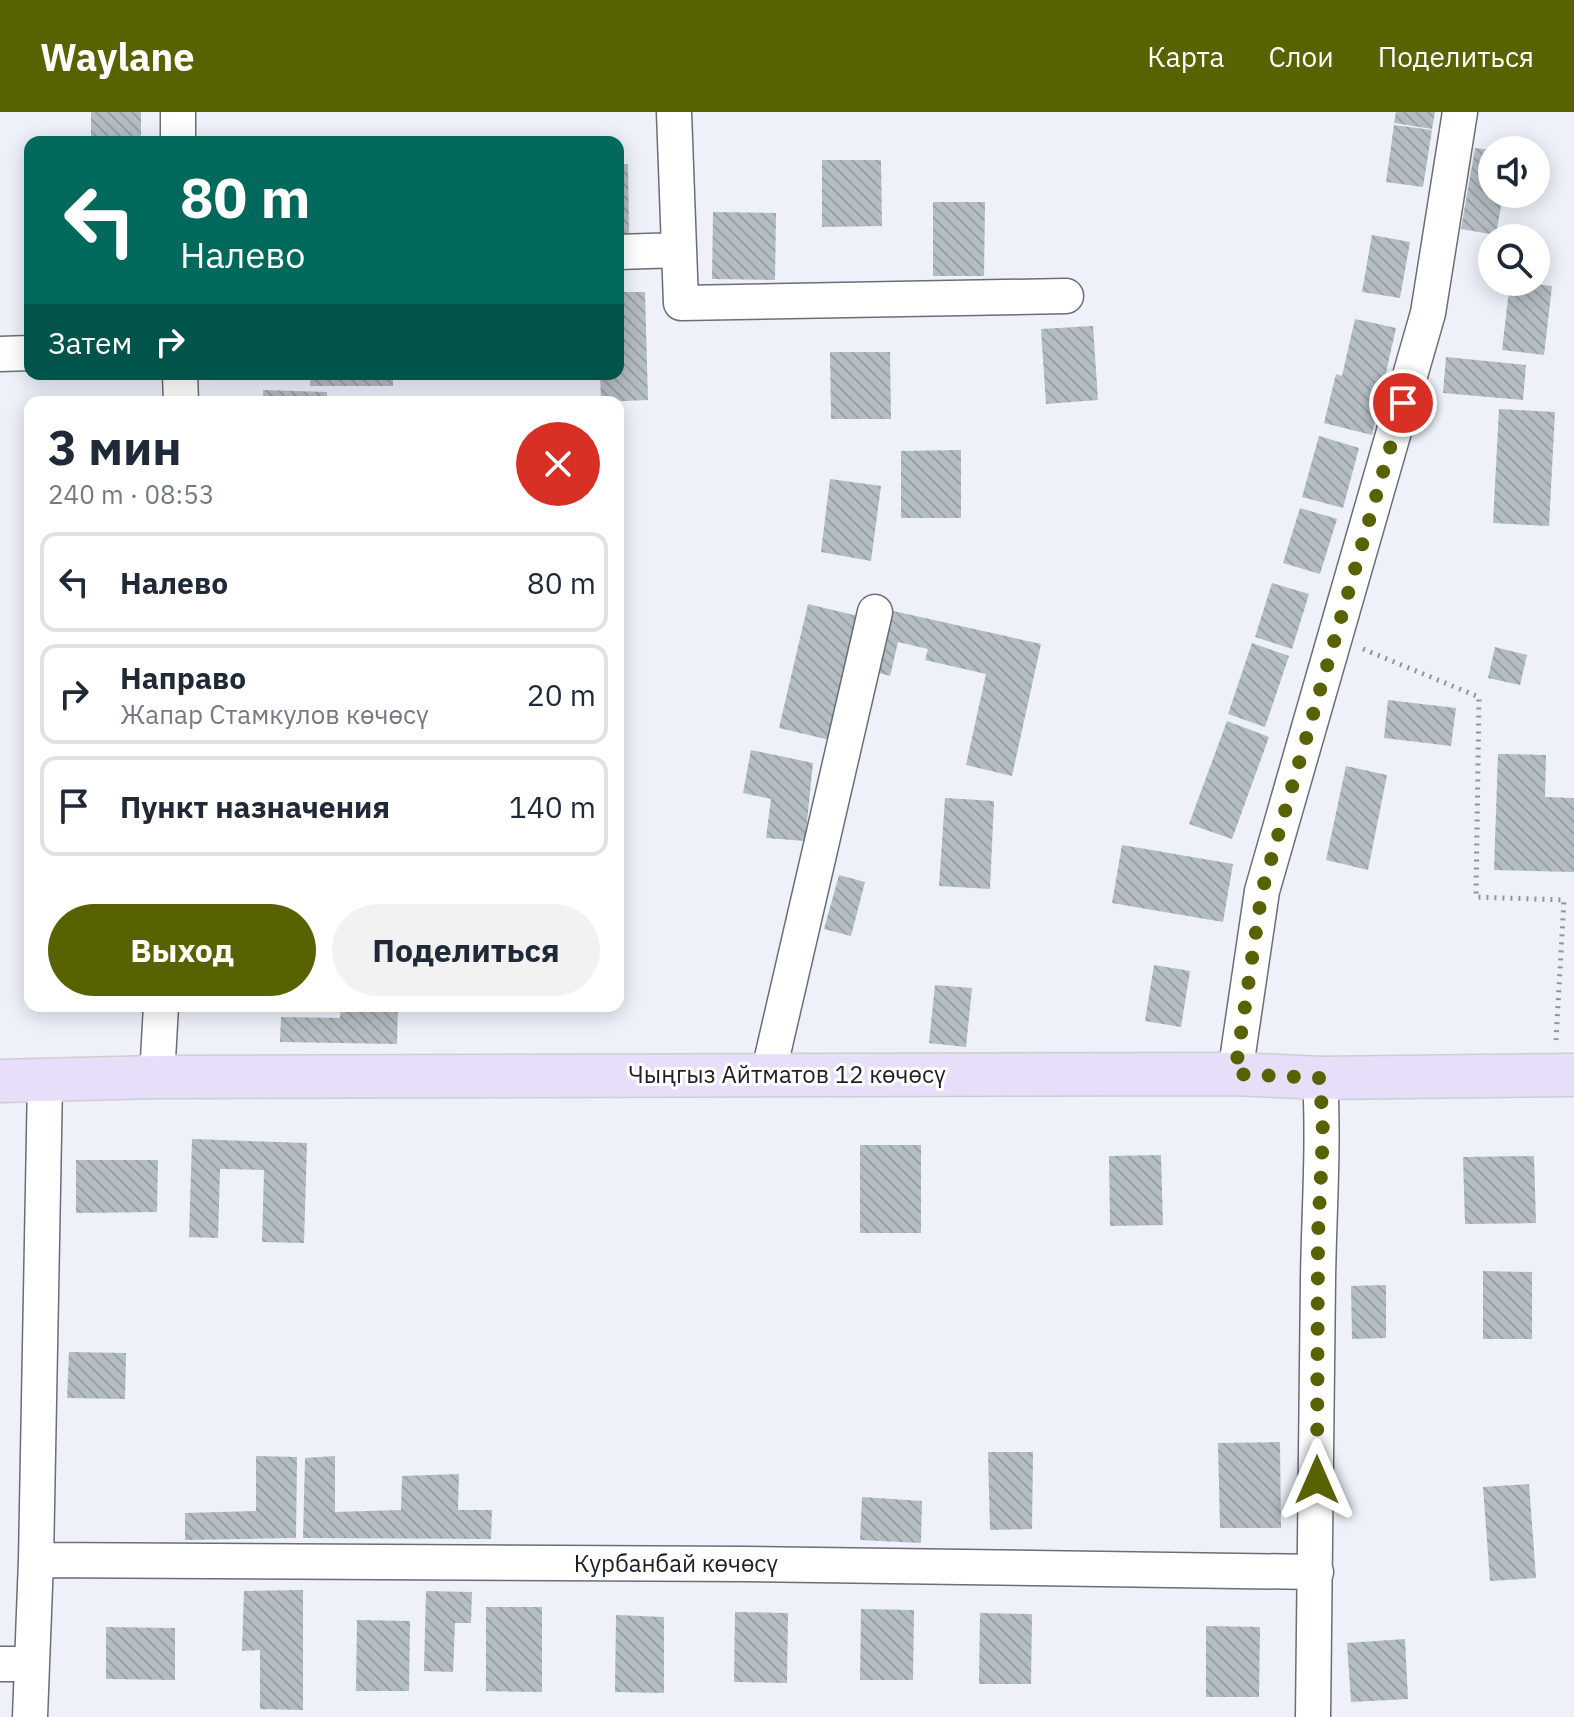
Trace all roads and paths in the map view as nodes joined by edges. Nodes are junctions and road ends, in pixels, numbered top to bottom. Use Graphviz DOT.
graph roads {
  1 [pos="178,112"];
  2 [pos="674,112"];
  3 [pos="1460,112"];
  4 [pos="178,136"];
  5 [pos="679,250"];
  6 [pos="624,252"];
  7 [pos="1066,296"];
  8 [pos="24,353"];
  9 [pos="0,354"];
  10 [pos="875,612"];
  11 [pos="1335,641"];
  12 [pos="161,1012"];
  13 [pos="1235,1074"];
  14 [pos="768,1075"];
  15 [pos="1563,1075"];
  16 [pos="157,1077"];
  17 [pos="1320,1078"];
  18 [pos="0,1081"];
  19 [pos="45,1081"];
  20 [pos="36,1560"];
  21 [pos="1316,1572"];
  22 [pos="16,1664"];
  23 [pos="30,1717"];
  24 [pos="1313,1717"];
  1 -- 4 [label="street"];
  2 -- 5 [label="street"];
  3 -- 11 [label="street"];
  5 -- 6 [label="street"];
  5 -- 7 [label="street"];
  8 -- 9 [label="street"];
  10 -- 14 [label="street"];
  11 -- 13 [label="street"];
  11 -- 15 [label="path"];
  12 -- 16 [label="street"];
  13 -- 14 [label="main road, Чыңгыз Айтматов 12 көчөсү"];
  13 -- 17 [label="main road, Чыңгыз Айтматов 12 көчөсү"];
  14 -- 16 [label="main road, Чыңгыз Айтматов 12 көчөсү"];
  15 -- 17 [label="main road, Чыңгыз Айтматов 12 көчөсү"];
  16 -- 19 [label="main road, Чыңгыз Айтматов 12 көчөсү"];
  17 -- 21 [label="street"];
  18 -- 19 [label="main road, Чыңгыз Айтматов 12 көчөсү"];
  19 -- 20 [label="street"];
  20 -- 21 [label="street, Курбанбай көчөсү"];
  20 -- 22 [label="street"];
  21 -- 24 [label="street"];
  22 -- 23 [label="street"];
}
